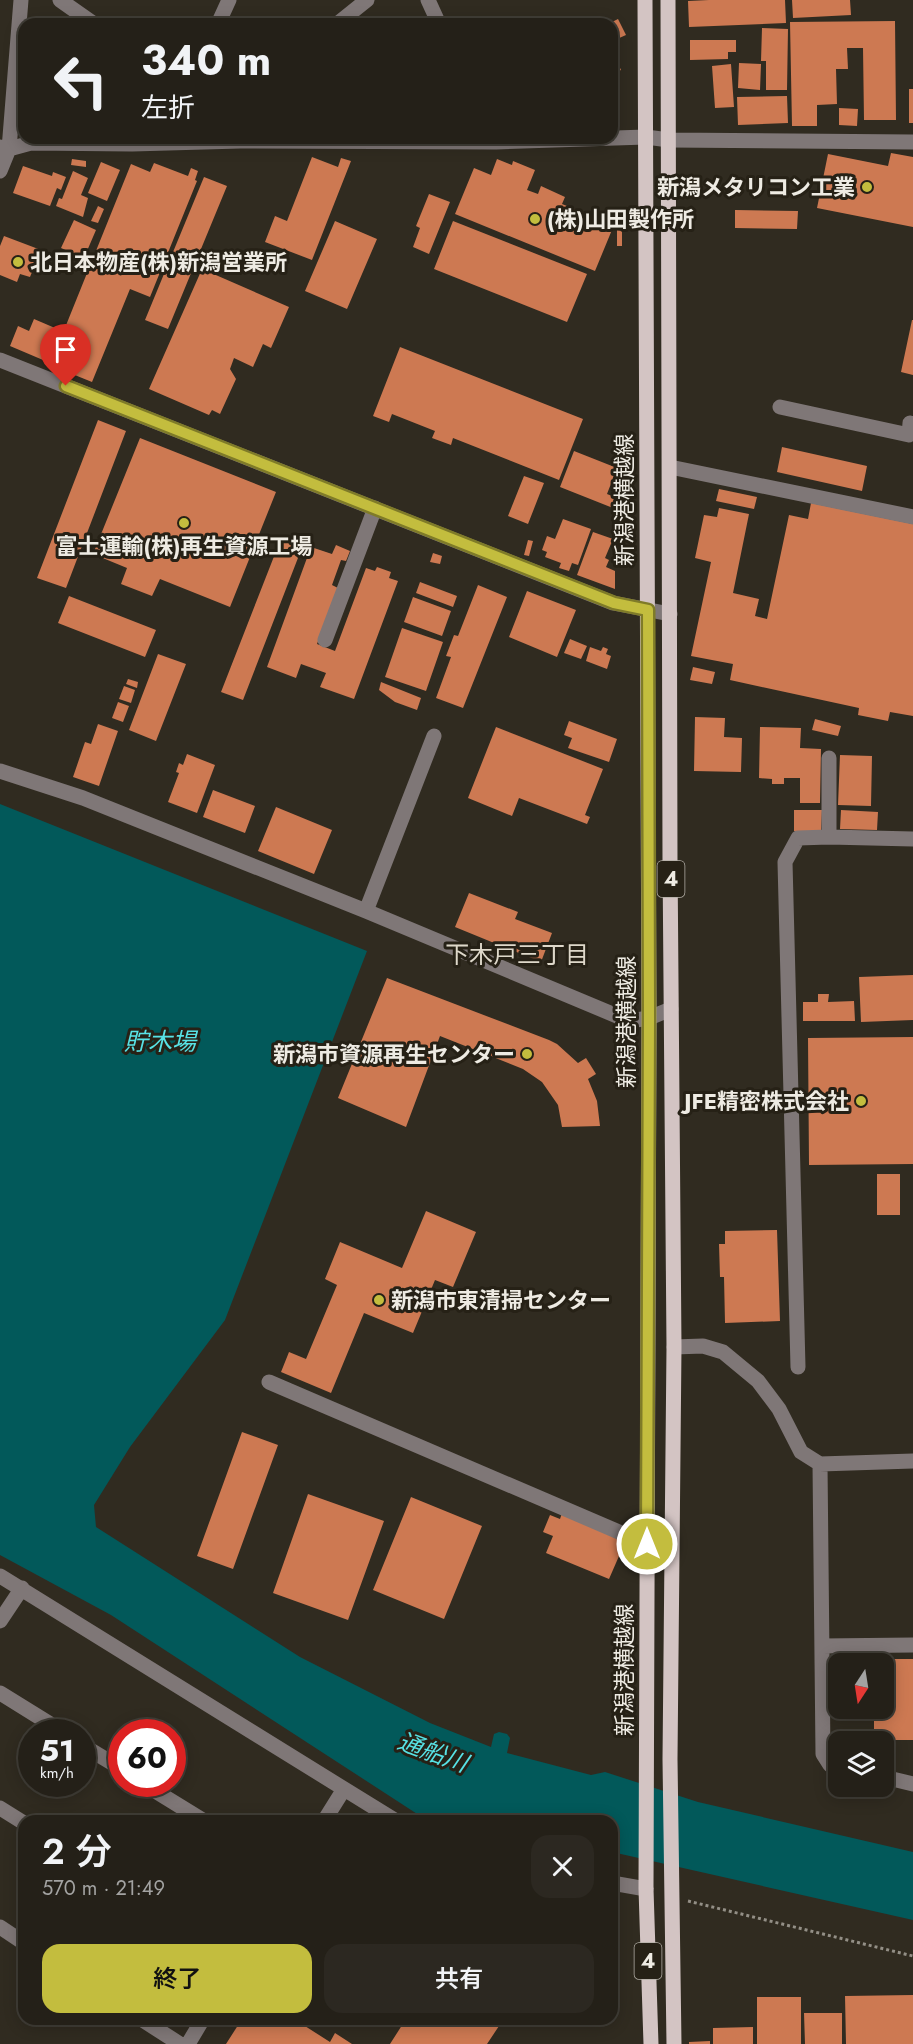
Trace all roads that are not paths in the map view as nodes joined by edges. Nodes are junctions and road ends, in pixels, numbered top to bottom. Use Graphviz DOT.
graph roads {
  1 [pos="21,0"];
  2 [pos="60,0"];
  3 [pos="229,0"];
  4 [pos="367,0"];
  5 [pos="428,0"];
  6 [pos="645,0"];
  7 [pos="668,0"];
  8 [pos="19,18"];
  9 [pos="86,18"];
  10 [pos="221,18"];
  11 [pos="344,18"];
  12 [pos="436,18"];
  13 [pos="18,26"];
  14 [pos="646,137"];
  15 [pos="618,138"];
  16 [pos="669,140"];
  17 [pos="913,142"];
  18 [pos="22,144"];
  19 [pos="4,148"];
  20 [pos="0,171"];
  21 [pos="0,360"];
  22 [pos="780,407"];
  23 [pos="913,424"];
  24 [pos="670,467"];
  25 [pos="375,508"];
  26 [pos="913,517"];
  27 [pos="648,610"];
  28 [pos="670,614"];
  29 [pos="325,640"];
  30 [pos="434,736"];
  31 [pos="829,758"];
  32 [pos="0,771"];
  33 [pos="829,837"];
  34 [pos="913,838"];
  35 [pos="366,911"];
  36 [pos="671,1009"];
  37 [pos="649,1018"];
  38 [pos="674,1347"];
  39 [pos="798,1366"];
  40 [pos="269,1382"];
  41 [pos="913,1461"];
  42 [pos="820,1464"];
  43 [pos="647,1544"];
  44 [pos="0,1576"];
  45 [pos="22,1588"];
  46 [pos="0,1622"];
  47 [pos="913,1645"];
  48 [pos="822,1646"];
  49 [pos="0,1693"];
  50 [pos="42,1719"];
  51 [pos="828,1762"];
  52 [pos="894,1780"];
  53 [pos="913,1784"];
  54 [pos="344,1789"];
  55 [pos="165,1797"];
  56 [pos="0,1808"];
  57 [pos="194,1815"];
  58 [pos="328,1815"];
  59 [pos="386,1815"];
  60 [pos="18,1819"];
  61 [pos="618,1883"];
  62 [pos="646,1884"];
  63 [pos="0,1927"];
  64 [pos="18,1939"];
  65 [pos="150,2025"];
  66 [pos="199,2025"];
  67 [pos="180,2044"];
  68 [pos="188,2044"];
  69 [pos="651,2044"];
  70 [pos="674,2044"];
  1 -- 8 [label="street"];
  2 -- 9 [label="street"];
  3 -- 10 [label="street"];
  4 -- 11 [label="street"];
  5 -- 12 [label="street"];
  6 -- 14 [label="main road, 新潟港横越線 / 4"];
  7 -- 16 [label="main road, 新潟港横越線 / 4"];
  13 -- 19 [label="street"];
  14 -- 15 [label="street"];
  14 -- 16 [label="street"];
  14 -- 27 [label="main road, 新潟港横越線 / 4"];
  16 -- 17 [label="street"];
  16 -- 24 [label="main road, 新潟港横越線 / 4"];
  18 -- 19 [label="street"];
  19 -- 20 [label="street"];
  21 -- 25 [label="street"];
  22 -- 23 [label="street"];
  24 -- 26 [label="street"];
  24 -- 28 [label="main road, 新潟港横越線 / 4"];
  25 -- 27 [label="street"];
  25 -- 29 [label="street"];
  27 -- 28 [label="street"];
  27 -- 37 [label="main road, 新潟港横越線 / 4"];
  28 -- 36 [label="main road, 新潟港横越線 / 4"];
  30 -- 35 [label="street"];
  31 -- 33 [label="street"];
  32 -- 35 [label="street"];
  33 -- 34 [label="street"];
  33 -- 39 [label="street"];
  35 -- 37 [label="street"];
  36 -- 37 [label="street"];
  36 -- 38 [label="main road, 新潟港横越線 / 4"];
  37 -- 43 [label="main road, 新潟港横越線 / 4"];
  38 -- 42 [label="street"];
  38 -- 70 [label="main road, 新潟港横越線 / 4"];
  40 -- 43 [label="street"];
  41 -- 42 [label="street"];
  42 -- 48 [label="street"];
  43 -- 62 [label="main road, 新潟港横越線 / 4"];
  44 -- 45 [label="street"];
  45 -- 46 [label="street"];
  45 -- 54 [label="street"];
  47 -- 48 [label="street"];
  48 -- 51 [label="street"];
  49 -- 50 [label="street"];
  52 -- 53 [label="street"];
  54 -- 58 [label="street"];
  54 -- 59 [label="street"];
  55 -- 57 [label="street"];
  56 -- 60 [label="street"];
  61 -- 62 [label="street"];
  62 -- 69 [label="main road, 新潟港横越線 / 4"];
  63 -- 64 [label="street"];
  65 -- 67 [label="street"];
  66 -- 68 [label="street"];
}
